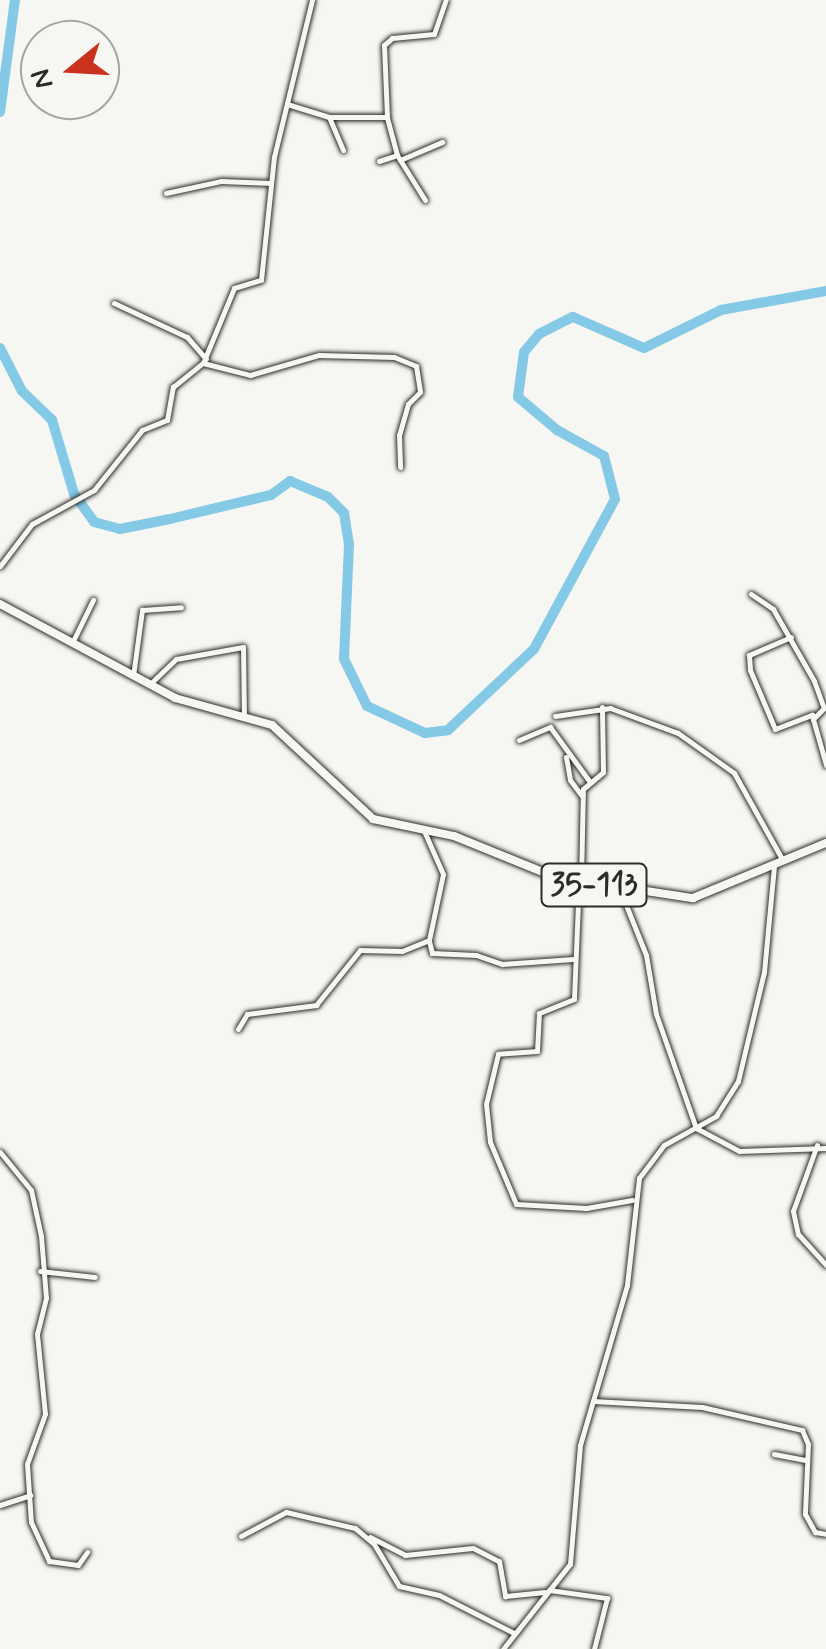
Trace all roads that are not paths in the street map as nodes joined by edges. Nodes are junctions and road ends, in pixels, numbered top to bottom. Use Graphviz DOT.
graph roads {
  1 [pos="312,0"];
  2 [pos="446,0"];
  3 [pos="286,104"];
  4 [pos="328,117"];
  5 [pos="387,117"];
  6 [pos="442,142"];
  7 [pos="344,150"];
  8 [pos="398,157"];
  9 [pos="379,161"];
  10 [pos="270,183"];
  11 [pos="166,193"];
  12 [pos="424,200"];
  13 [pos="114,303"];
  14 [pos="205,361"];
  15 [pos="400,467"];
  16 [pos="0,566"];
  17 [pos="751,594"];
  18 [pos="93,600"];
  19 [pos="0,604"];
  20 [pos="180,608"];
  21 [pos="791,636"];
  22 [pos="72,643"];
  23 [pos="133,676"];
  24 [pos="150,684"];
  25 [pos="602,707"];
  26 [pos="815,714"];
  27 [pos="555,716"];
  28 [pos="244,717"];
  29 [pos="518,740"];
  30 [pos="566,754"];
  31 [pos="826,765"];
  32 [pos="590,782"];
  33 [pos="584,798"];
  34 [pos="424,831"];
  35 [pos="826,843"];
  36 [pos="778,861"];
  37 [pos="555,876"];
  38 [pos="581,882"];
  39 [pos="620,890"];
  40 [pos="429,940"];
  41 [pos="573,959"];
  42 [pos="238,1029"];
  43 [pos="696,1128"];
  44 [pos="817,1144"];
  45 [pos="826,1148"];
  46 [pos="0,1152"];
  47 [pos="632,1200"];
  48 [pos="826,1265"];
  49 [pos="40,1271"];
  50 [pos="95,1277"];
  51 [pos="593,1401"];
  52 [pos="774,1454"];
  53 [pos="808,1463"];
  54 [pos="30,1495"];
  55 [pos="0,1505"];
  56 [pos="826,1534"];
  57 [pos="367,1535"];
  58 [pos="241,1536"];
  59 [pos="87,1552"];
  60 [pos="548,1591"];
  61 [pos="514,1633"];
  62 [pos="503,1649"];
  63 [pos="594,1649"];
  1 -- 3 [label="street"];
  2 -- 5 [label="street"];
  3 -- 4 [label="street"];
  3 -- 10 [label="street"];
  4 -- 5 [label="street"];
  4 -- 7 [label="street"];
  5 -- 8 [label="street"];
  6 -- 8 [label="street"];
  8 -- 9 [label="street"];
  8 -- 12 [label="street"];
  10 -- 11 [label="street"];
  10 -- 14 [label="street"];
  13 -- 14 [label="street"];
  14 -- 15 [label="street"];
  14 -- 16 [label="street"];
  17 -- 21 [label="street"];
  18 -- 22 [label="street"];
  19 -- 22 [label="main road, 35-113"];
  20 -- 23 [label="street"];
  21 -- 26 [label="street"];
  21 -- 26 [label="street"];
  22 -- 23 [label="main road, 35-113"];
  23 -- 24 [label="main road, 35-113"];
  24 -- 28 [label="main road, 35-113"];
  24 -- 28 [label="street"];
  25 -- 27 [label="street"];
  25 -- 32 [label="street"];
  25 -- 36 [label="street"];
  26 -- 31 [label="street"];
  28 -- 34 [label="main road, 35-113"];
  29 -- 30 [label="street"];
  30 -- 32 [label="street"];
  30 -- 33 [label="street"];
  32 -- 33 [label="street"];
  33 -- 38 [label="street"];
  34 -- 37 [label="main road, 35-113"];
  34 -- 40 [label="street"];
  35 -- 36 [label="main road, 35-113"];
  36 -- 39 [label="main road, 35-113"];
  36 -- 43 [label="street"];
  37 -- 38 [label="main road, 35-113"];
  37 -- 41 [label="street"];
  38 -- 39 [label="main road, 35-113"];
  39 -- 43 [label="street"];
  40 -- 41 [label="street"];
  40 -- 42 [label="street"];
  41 -- 47 [label="street"];
  43 -- 44 [label="street"];
  43 -- 47 [label="street"];
  44 -- 45 [label="street"];
  44 -- 48 [label="street"];
  46 -- 49 [label="street"];
  47 -- 51 [label="street"];
  49 -- 50 [label="street"];
  49 -- 54 [label="street"];
  51 -- 53 [label="street"];
  51 -- 60 [label="street"];
  52 -- 53 [label="street"];
  53 -- 56 [label="street"];
  54 -- 55 [label="street"];
  54 -- 59 [label="street"];
  57 -- 58 [label="street"];
  57 -- 60 [label="street"];
  57 -- 61 [label="street"];
  60 -- 61 [label="street"];
  60 -- 63 [label="street"];
  61 -- 62 [label="street"];
}
